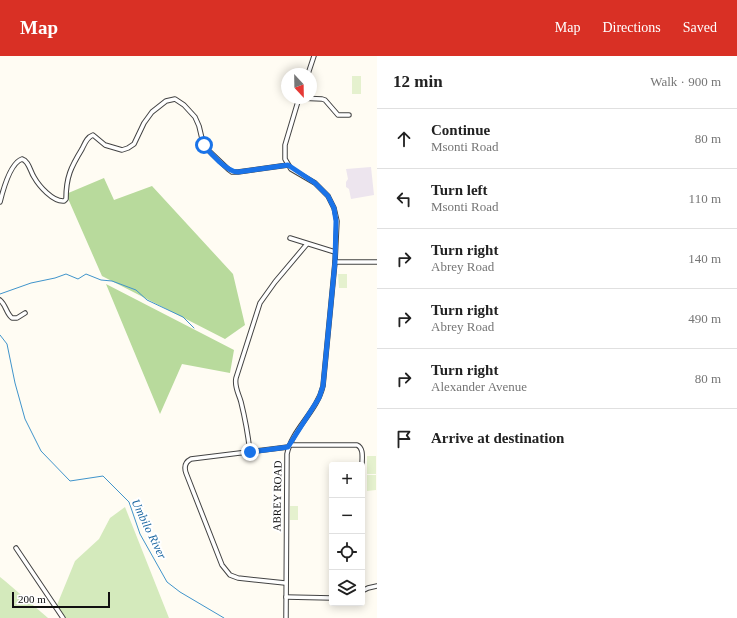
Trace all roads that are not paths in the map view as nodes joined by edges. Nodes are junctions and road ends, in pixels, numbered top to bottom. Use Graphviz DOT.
graph roads {
  1 [pos="314,56"];
  2 [pos="310,68"];
  3 [pos="317,99"];
  4 [pos="297,104"];
  5 [pos="349,115"];
  6 [pos="288,165"];
  7 [pos="0,202"];
  8 [pos="290,238"];
  9 [pos="307,244"];
  10 [pos="335,252"];
  11 [pos="335,262"];
  12 [pos="377,262"];
  13 [pos="0,300"];
  14 [pos="25,313"];
  15 [pos="289,446"];
  16 [pos="250,452"];
  17 [pos="362,462"];
  18 [pos="362,498"];
  19 [pos="16,548"];
  20 [pos="362,570"];
  21 [pos="286,583"];
  22 [pos="377,586"];
  23 [pos="365,589"];
  24 [pos="286,598"];
  25 [pos="329,598"];
  26 [pos="63,618"];
  27 [pos="286,618"];
  1 -- 2 [label="street"];
  3 -- 5 [label="street"];
  4 -- 6 [label="street"];
  6 -- 7 [label="street"];
  6 -- 10 [label="street, ABREY ROAD"];
  8 -- 9 [label="street"];
  9 -- 10 [label="street"];
  9 -- 16 [label="street"];
  10 -- 11 [label="street, ABREY ROAD"];
  11 -- 12 [label="street"];
  11 -- 15 [label="street, ABREY ROAD"];
  13 -- 14 [label="street"];
  15 -- 16 [label="street"];
  15 -- 17 [label="street"];
  15 -- 21 [label="street, ABREY ROAD"];
  16 -- 21 [label="street"];
  18 -- 20 [label="street"];
  19 -- 26 [label="street"];
  21 -- 24 [label="street, ABREY ROAD"];
  22 -- 23 [label="street"];
  24 -- 25 [label="street"];
  24 -- 27 [label="street, ABREY ROAD"];
}
